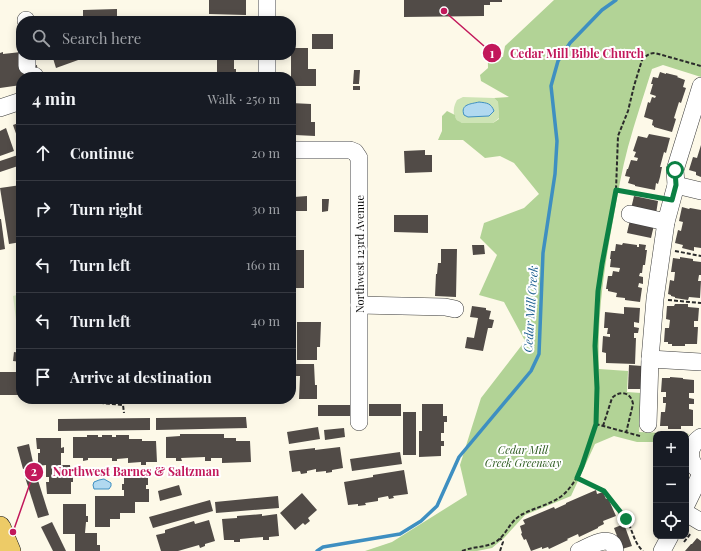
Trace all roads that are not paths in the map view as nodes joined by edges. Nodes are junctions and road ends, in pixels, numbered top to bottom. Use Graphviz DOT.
graph roads {
  1 [pos="267,0"];
  2 [pos="267,16"];
  3 [pos="267,60"];
  4 [pos="267,72"];
  5 [pos="701,86"];
  6 [pos="16,103"];
  7 [pos="0,108"];
  8 [pos="296,150"];
  9 [pos="674,192"];
  10 [pos="701,192"];
  11 [pos="630,214"];
  12 [pos="666,222"];
  13 [pos="359,305"];
  14 [pos="455,309"];
  15 [pos="650,359"];
  16 [pos="701,362"];
  17 [pos="358,422"];
  18 [pos="645,430"];
  19 [pos="701,437"];
  20 [pos="701,473"];
  21 [pos="687,503"];
  22 [pos="689,515"];
  23 [pos="701,522"];
  24 [pos="0,527"];
  25 [pos="668,539"];
  26 [pos="10,551"];
  27 [pos="579,551"];
  28 [pos="615,551"];
  29 [pos="662,551"];
  1 -- 2 [label="street"];
  3 -- 4 [label="street"];
  5 -- 9 [label="street"];
  6 -- 7 [label="street"];
  8 -- 13 [label="street, Northwest 123rd Avenue"];
  9 -- 10 [label="street"];
  9 -- 12 [label="street"];
  11 -- 12 [label="street"];
  12 -- 15 [label="street"];
  13 -- 14 [label="street"];
  13 -- 17 [label="street, Northwest 123rd Avenue"];
  15 -- 16 [label="street"];
  15 -- 18 [label="street"];
  19 -- 20 [label="street"];
  20 -- 21 [label="street"];
  22 -- 23 [label="street"];
  24 -- 26 [label="main road"];
  25 -- 29 [label="street"];
  27 -- 28 [label="street"];
}
